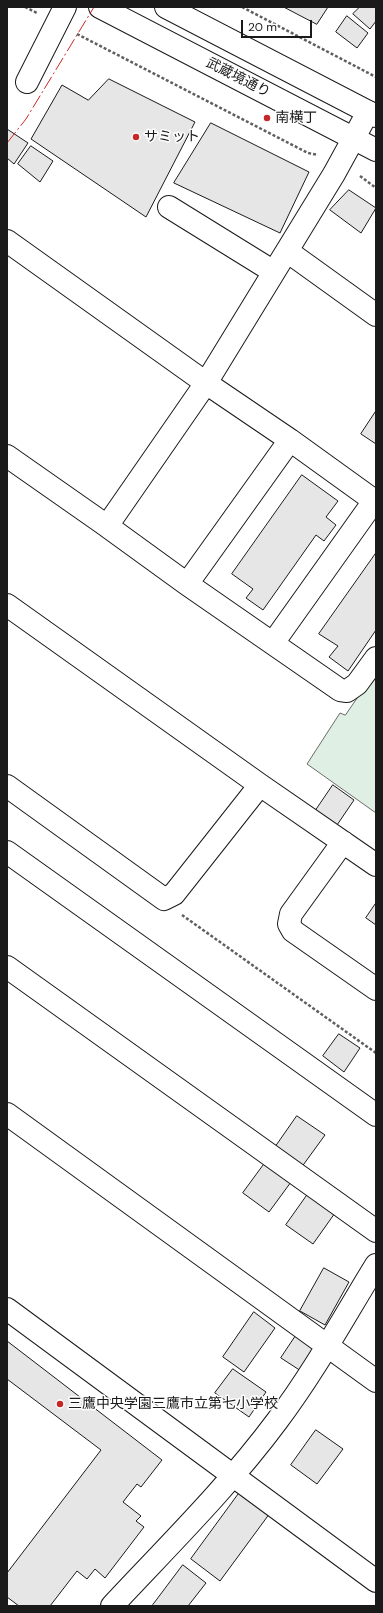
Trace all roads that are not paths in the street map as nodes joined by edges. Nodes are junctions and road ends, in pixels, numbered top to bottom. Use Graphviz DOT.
graph roads {
  1 [pos="100,7"];
  2 [pos="166,7"];
  3 [pos="61,15"];
  4 [pos="27,82"];
  5 [pos="372,114"];
  6 [pos="353,138"];
  7 [pos="376,150"];
  8 [pos="169,207"];
  9 [pos="7,241"];
  10 [pos="287,251"];
  11 [pos="274,272"];
  12 [pos="376,314"];
  13 [pos="206,383"];
  14 [pos="290,440"];
  15 [pos="7,456"];
  16 [pos="375,501"];
  17 [pos="107,526"];
  18 [pos="187,584"];
  19 [pos="7,605"];
  20 [pos="273,643"];
  21 [pos="376,658"];
  22 [pos="7,786"];
  23 [pos="260,786"];
  24 [pos="343,842"];
  25 [pos="7,852"];
  26 [pos="376,865"];
  27 [pos="7,967"];
  28 [pos="376,989"];
  29 [pos="7,1114"];
  30 [pos="376,1115"];
  31 [pos="376,1231"];
  32 [pos="376,1265"];
  33 [pos="7,1309"];
  34 [pos="328,1345"];
  35 [pos="376,1381"];
  36 [pos="233,1476"];
  37 [pos="376,1581"];
  38 [pos="112,1606"];
  1 -- 6 [label="street, 武蔵境通り"];
  2 -- 5 [label="street"];
  3 -- 4 [label="street"];
  5 -- 6 [label="street"];
  6 -- 7 [label="street, 武蔵境通り"];
  6 -- 10 [label="street"];
  8 -- 11 [label="street"];
  9 -- 13 [label="street"];
  10 -- 11 [label="street"];
  10 -- 12 [label="street"];
  11 -- 13 [label="street"];
  13 -- 14 [label="street"];
  13 -- 17 [label="street"];
  14 -- 16 [label="street"];
  14 -- 18 [label="street"];
  15 -- 17 [label="street"];
  16 -- 20 [label="street"];
  17 -- 18 [label="street"];
  18 -- 20 [label="street"];
  19 -- 23 [label="street"];
  20 -- 21 [label="street"];
  22 -- 23 [label="street"];
  23 -- 24 [label="street"];
  24 -- 26 [label="street"];
  24 -- 28 [label="street"];
  25 -- 30 [label="street"];
  27 -- 31 [label="street"];
  29 -- 34 [label="street"];
  32 -- 34 [label="street"];
  33 -- 36 [label="street"];
  34 -- 35 [label="street"];
  34 -- 36 [label="street"];
  36 -- 37 [label="street"];
  36 -- 38 [label="street"];
}
